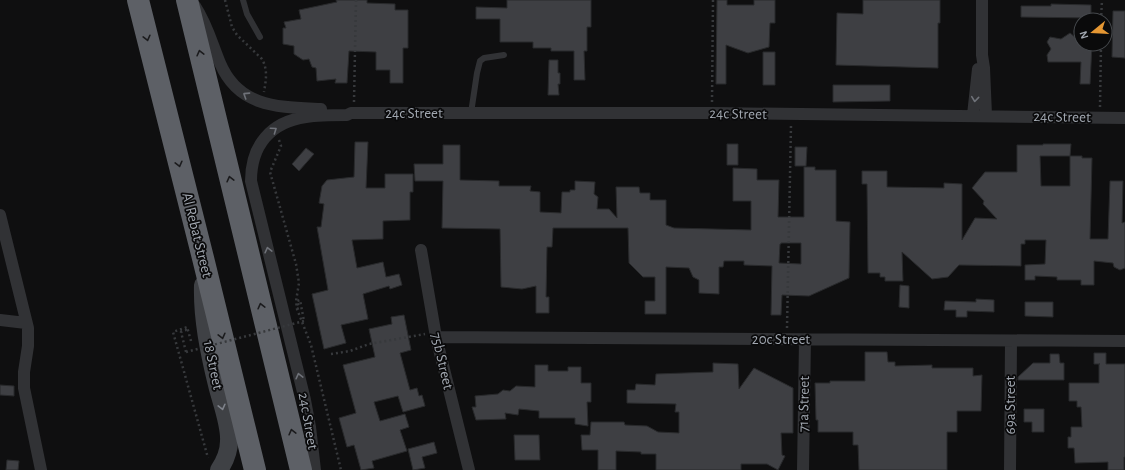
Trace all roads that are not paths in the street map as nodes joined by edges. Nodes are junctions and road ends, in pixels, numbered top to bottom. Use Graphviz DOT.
graph roads {
  1 [pos="138,0"];
  2 [pos="187,0"];
  3 [pos="190,0"];
  4 [pos="243,0"];
  5 [pos="982,0"];
  6 [pos="260,37"];
  7 [pos="504,55"];
  8 [pos="982,55"];
  9 [pos="352,113"];
  10 [pos="472,113"];
  11 [pos="973,115"];
  12 [pos="986,115"];
  13 [pos="1125,118"];
  14 [pos="0,215"];
  15 [pos="421,250"];
  16 [pos="203,258"];
  17 [pos="0,320"];
  18 [pos="26,323"];
  19 [pos="436,335"];
  20 [pos="805,339"];
  21 [pos="1011,341"];
  22 [pos="1125,341"];
  23 [pos="214,466"];
  24 [pos="41,470"];
  25 [pos="255,470"];
  26 [pos="301,470"];
  27 [pos="315,470"];
  28 [pos="469,470"];
  29 [pos="803,470"];
  30 [pos="1010,470"];
  1 -- 16 [label="highway, Al Rebat Street, one-way"];
  26 -- 2 [label="highway, one-way"];
  9 -- 3 [label="street, 24c Street, one-way"];
  4 -- 6 [label="lane"];
  5 -- 8 [label="street"];
  7 -- 10 [label="lane"];
  8 -- 11 [label="street, one-way"];
  8 -- 12 [label="street"];
  9 -- 10 [label="street, 24c Street"];
  27 -- 9 [label="street, 24c Street, one-way"];
  10 -- 11 [label="street, 24c Street"];
  11 -- 12 [label="street, 24c Street"];
  12 -- 13 [label="street, 24c Street"];
  14 -- 18 [label="street"];
  15 -- 19 [label="street, 75b Street"];
  16 -- 23 [label="street, 18 Street, one-way"];
  16 -- 25 [label="highway, Al Rebat Street, one-way"];
  17 -- 18 [label="street"];
  18 -- 24 [label="street"];
  19 -- 20 [label="street, 20c Street"];
  19 -- 28 [label="street, 75b Street"];
  20 -- 21 [label="street, 20c Street"];
  20 -- 29 [label="street, 71a Street"];
  21 -- 22 [label="street, 20c Street"];
  21 -- 30 [label="street, 69a Street"];
}
